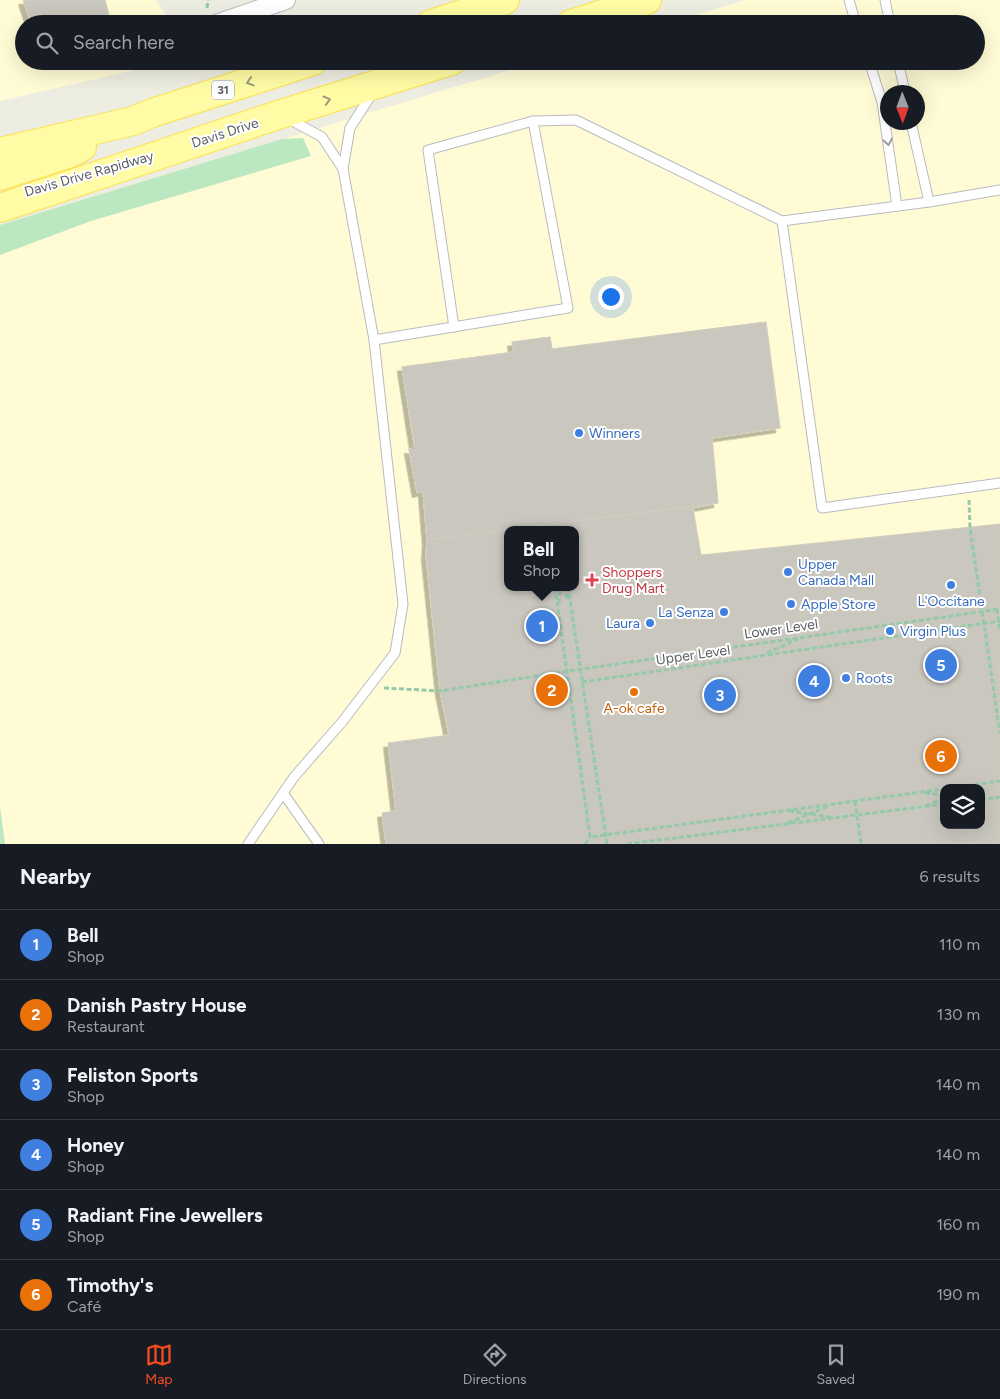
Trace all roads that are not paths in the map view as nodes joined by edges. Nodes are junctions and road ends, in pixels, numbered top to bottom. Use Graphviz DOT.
graph roads {
  1 [pos="286,0"];
  2 [pos="505,0"];
  3 [pos="647,0"];
  4 [pos="849,0"];
  5 [pos="885,0"];
  6 [pos="242,15"];
  7 [pos="458,15"];
  8 [pos="600,15"];
  9 [pos="853,15"];
  10 [pos="888,15"];
  11 [pos="285,70"];
  12 [pos="423,70"];
  13 [pos="871,70"];
  14 [pos="900,70"];
  15 [pos="379,84"];
  16 [pos="903,85"];
  17 [pos="280,114"];
  18 [pos="533,120"];
  19 [pos="133,121"];
  20 [pos="913,130"];
  21 [pos="89,131"];
  22 [pos="178,148"];
  23 [pos="0,152"];
  24 [pos="0,162"];
  25 [pos="343,169"];
  26 [pos="0,176"];
  27 [pos="1000,190"];
  28 [pos="0,200"];
  29 [pos="928,202"];
  30 [pos="897,206"];
  31 [pos="0,208"];
  32 [pos="782,221"];
  33 [pos="454,327"];
  34 [pos="374,340"];
  35 [pos="1000,483"];
  36 [pos="283,793"];
  37 [pos="248,844"];
  38 [pos="319,844"];
  1 -- 6 [label="street"];
  2 -- 7 [label="main road"];
  3 -- 8 [label="main road"];
  4 -- 9 [label="lane"];
  5 -- 10 [label="lane"];
  11 -- 19 [label="main road, 31, one-way"];
  12 -- 15 [label="main road, Davis Drive"];
  13 -- 30 [label="lane, one-way"];
  14 -- 16 [label="lane"];
  17 -- 15 [label="main road, Davis Drive, one-way"];
  15 -- 25 [label="lane"];
  17 -- 22 [label="main road, Davis Drive"];
  17 -- 25 [label="lane"];
  18 -- 32 [label="lane"];
  18 -- 33 [label="lane"];
  18 -- 33 [label="lane"];
  19 -- 21 [label="main road, 31"];
  19 -- 26 [label="main road"];
  20 -- 29 [label="lane"];
  21 -- 23 [label="main road, 31"];
  21 -- 24 [label="lane"];
  22 -- 28 [label="lane, Davis Drive Rapidway"];
  22 -- 31 [label="main road, Davis Drive"];
  25 -- 34 [label="lane"];
  27 -- 29 [label="lane"];
  29 -- 30 [label="lane"];
  30 -- 32 [label="lane"];
  32 -- 35 [label="lane"];
  33 -- 34 [label="lane"];
  34 -- 36 [label="lane"];
  36 -- 37 [label="lane"];
  36 -- 38 [label="lane"];
}
